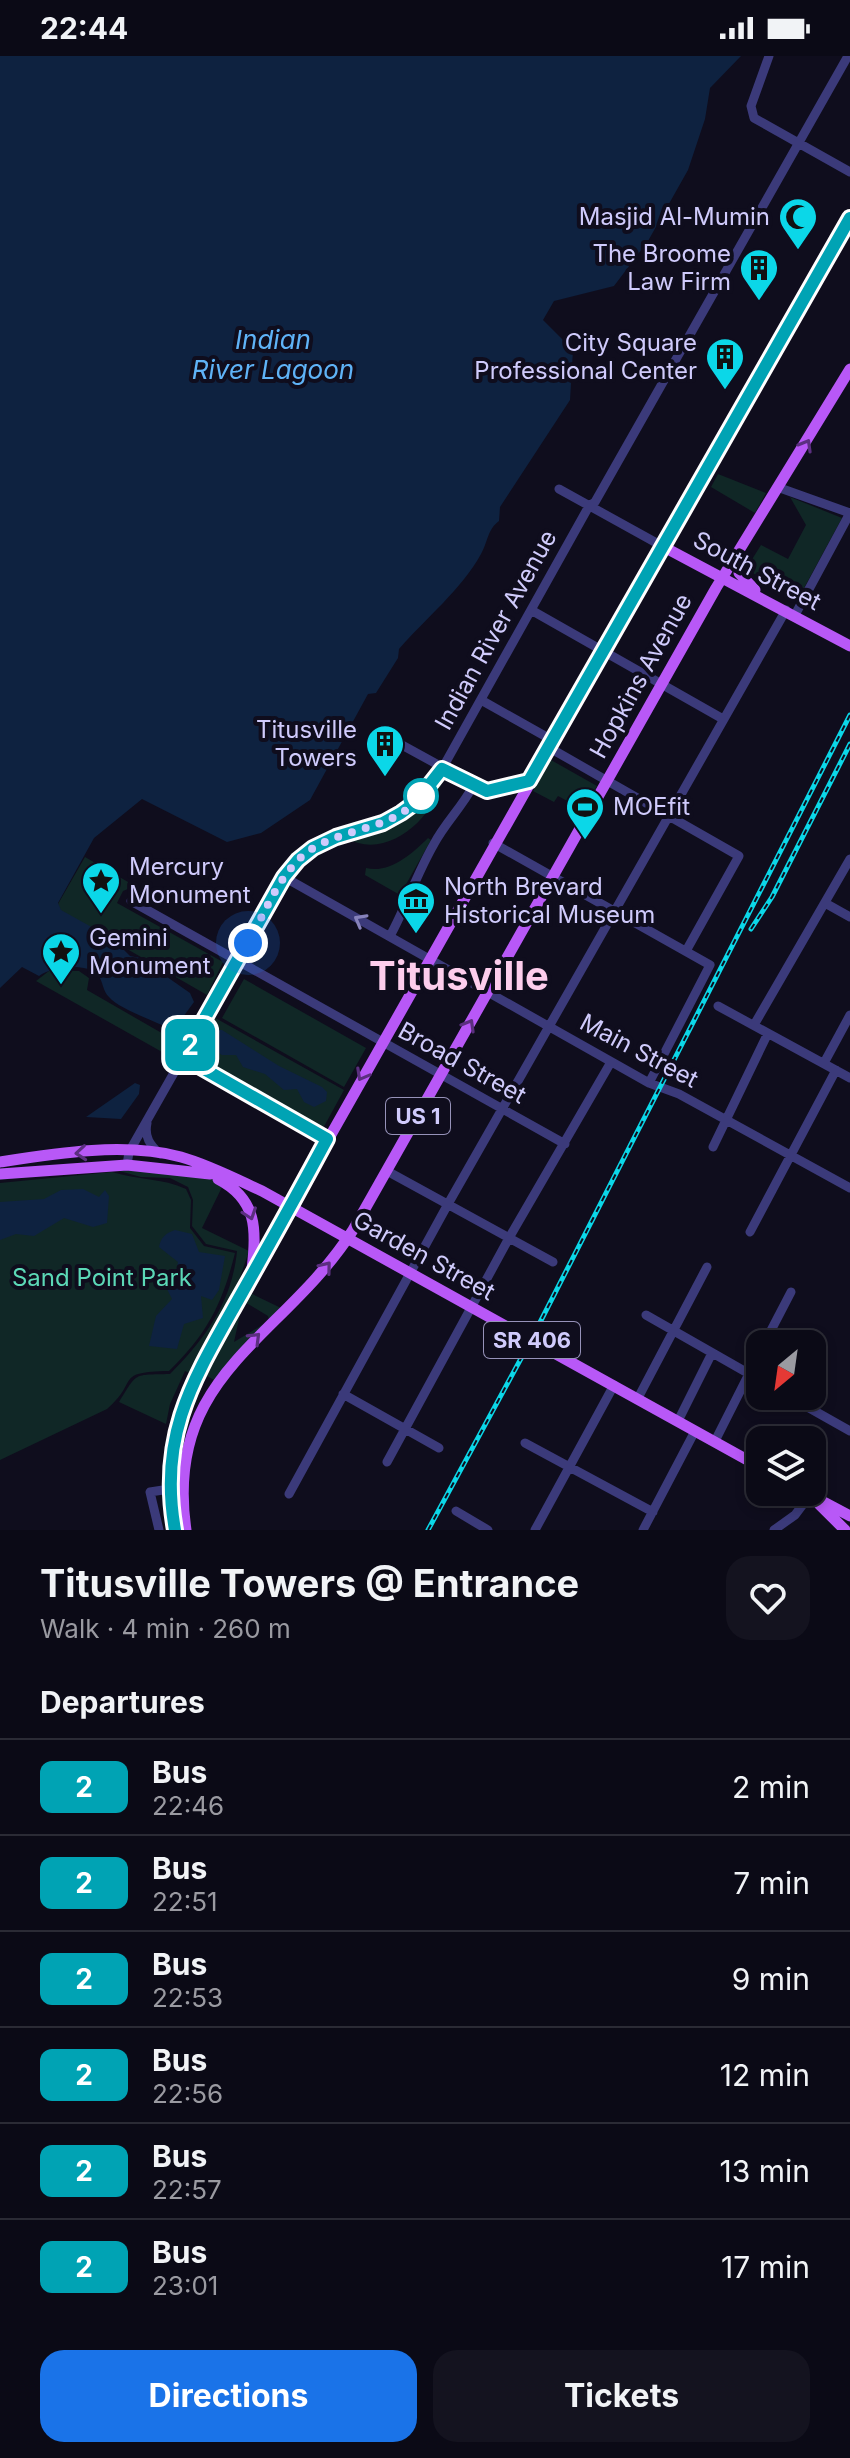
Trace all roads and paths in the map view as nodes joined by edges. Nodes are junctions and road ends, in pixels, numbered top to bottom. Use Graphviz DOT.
graph roads {
  1 [pos="769,56"];
  2 [pos="848,56"];
  3 [pos="798,143"];
  4 [pos="850,172"];
  5 [pos="850,218"];
  6 [pos="850,369"];
  7 [pos="780,488"];
  8 [pos="559,489"];
  9 [pos="589,506"];
  10 [pos="850,513"];
  11 [pos="662,546"];
  12 [pos="740,551"];
  13 [pos="722,579"];
  14 [pos="761,596"];
  15 [pos="531,610"];
  16 [pos="790,613"];
  17 [pos="850,646"];
  18 [pos="602,651"];
  19 [pos="662,685"];
  20 [pos="481,700"];
  21 [pos="723,719"];
  22 [pos="391,739"];
  23 [pos="550,744"];
  24 [pos="442,769"];
  25 [pos="529,781"];
  26 [pos="608,781"];
  27 [pos="473,786"];
  28 [pos="669,816"];
  29 [pos="493,843"];
  30 [pos="850,859"];
  31 [pos="284,877"];
  32 [pos="553,877"];
  33 [pos="131,901"];
  34 [pos="825,903"];
  35 [pos="614,912"];
  36 [pos="850,917"];
  37 [pos="390,936"];
  38 [pos="686,951"];
  39 [pos="428,958"];
  40 [pos="238,961"];
  41 [pos="488,992"];
  42 [pos="718,1006"];
  43 [pos="850,1015"];
  44 [pos="754,1025"];
  45 [pos="549,1026"];
  46 [pos="768,1033"];
  47 [pos="382,1041"];
  48 [pos="183,1057"];
  49 [pos="611,1062"];
  50 [pos="824,1063"];
  51 [pos="836,1070"];
  52 [pos="441,1074"];
  53 [pos="850,1078"];
  54 [pos="649,1083"];
  55 [pos="503,1108"];
  56 [pos="149,1119"];
  57 [pos="726,1120"];
  58 [pos="327,1139"];
  59 [pos="565,1144"];
  60 [pos="713,1147"];
  61 [pos="160,1154"];
  62 [pos="791,1156"];
  63 [pos="128,1158"];
  64 [pos="0,1162"];
  65 [pos="387,1171"];
  66 [pos="207,1173"];
  67 [pos="0,1174"];
  68 [pos="235,1179"];
  69 [pos="850,1188"];
  70 [pos="448,1204"];
  71 [pos="290,1207"];
  72 [pos="750,1232"];
  73 [pos="509,1238"];
  74 [pos="347,1239"];
  75 [pos="553,1262"];
  76 [pos="707,1267"];
  77 [pos="410,1273"];
  78 [pos="251,1275"];
  79 [pos="791,1292"];
  80 [pos="472,1307"];
  81 [pos="646,1315"];
  82 [pos="672,1330"];
  83 [pos="771,1330"];
  84 [pos="712,1353"];
  85 [pos="746,1372"];
  86 [pos="196,1373"];
  87 [pos="746,1380"];
  88 [pos="614,1385"];
  89 [pos="214,1387"];
  90 [pos="343,1394"];
  91 [pos="638,1398"];
  92 [pos="813,1410"];
  93 [pos="678,1421"];
  94 [pos="405,1428"];
  95 [pos="695,1431"];
  96 [pos="850,1431"];
  97 [pos="715,1441"];
  98 [pos="525,1443"];
  99 [pos="439,1448"];
  100 [pos="746,1459"];
  101 [pos="387,1462"];
  102 [pos="570,1467"];
  103 [pos="183,1487"];
  104 [pos="169,1489"];
  105 [pos="289,1494"];
  106 [pos="826,1503"];
  107 [pos="801,1506"];
  108 [pos="820,1506"];
  109 [pos="456,1511"];
  110 [pos="653,1512"];
  111 [pos="850,1516"];
  112 [pos="159,1530"];
  113 [pos="175,1530"];
  114 [pos="186,1530"];
  115 [pos="488,1530"];
  116 [pos="535,1530"];
  117 [pos="643,1530"];
  118 [pos="774,1530"];
  119 [pos="845,1530"];
  1 -- 3 [label="street"];
  2 -- 3 [label="street, Indian River Avenue"];
  3 -- 4 [label="street"];
  3 -- 9 [label="street, Indian River Avenue"];
  5 -- 11 [label="main road, US 1"];
  7 -- 6 [label="main road, Hopkins Avenue / US 1, one-way"];
  7 -- 10 [label="street"];
  7 -- 12 [label="main road, Hopkins Avenue / US 1"];
  8 -- 9 [label="street, South Street"];
  9 -- 11 [label="street, South Street"];
  9 -- 15 [label="street, Indian River Avenue"];
  10 -- 16 [label="street"];
  11 -- 13 [label="main road, South Street"];
  11 -- 18 [label="main road, US 1"];
  12 -- 13 [label="main road, Hopkins Avenue / US 1"];
  12 -- 14 [label="main road"];
  13 -- 14 [label="main road, South Street"];
  13 -- 19 [label="main road, Hopkins Avenue / US 1"];
  14 -- 16 [label="main road, South Street"];
  15 -- 18 [label="street"];
  15 -- 20 [label="street, Indian River Avenue"];
  16 -- 17 [label="main road, South Street"];
  16 -- 21 [label="street"];
  18 -- 19 [label="street"];
  18 -- 23 [label="main road, US 1"];
  19 -- 21 [label="street"];
  19 -- 26 [label="main road, Hopkins Avenue / US 1"];
  20 -- 23 [label="street"];
  20 -- 24 [label="street, Indian River Avenue"];
  21 -- 28 [label="street"];
  22 -- 24 [label="street"];
  23 -- 25 [label="main road, US 1"];
  23 -- 26 [label="street"];
  24 -- 27 [label="street"];
  24 -- 31 [label="street, Indian River Avenue"];
  25 -- 27 [label="street"];
  25 -- 29 [label="main road, US 1"];
  26 -- 28 [label="street"];
  26 -- 32 [label="main road, Hopkins Avenue / US 1"];
  27 -- 37 [label="street"];
  28 -- 35 [label="street"];
  28 -- 38 [label="street"];
  29 -- 32 [label="street"];
  29 -- 39 [label="main road, US 1"];
  30 -- 34 [label="street"];
  37 -- 31 [label="street, Main Street, one-way"];
  31 -- 40 [label="street, Indian River Avenue"];
  32 -- 35 [label="street"];
  32 -- 41 [label="main road, Hopkins Avenue / US 1"];
  33 -- 40 [label="street, Broad Street"];
  34 -- 36 [label="street"];
  34 -- 44 [label="street"];
  35 -- 38 [label="street"];
  35 -- 45 [label="street"];
  37 -- 39 [label="street, Main Street"];
  38 -- 54 [label="street"];
  39 -- 41 [label="street, Main Street"];
  39 -- 47 [label="main road, US 1"];
  40 -- 47 [label="street, Broad Street"];
  40 -- 48 [label="street, Indian River Avenue"];
  41 -- 45 [label="street, Main Street"];
  52 -- 41 [label="main road, Hopkins Avenue / US 1, one-way"];
  42 -- 44 [label="street"];
  43 -- 50 [label="street"];
  44 -- 46 [label="street"];
  45 -- 49 [label="street, Main Street"];
  45 -- 55 [label="street"];
  46 -- 50 [label="street"];
  46 -- 57 [label="street"];
  47 -- 52 [label="street, Broad Street"];
  47 -- 58 [label="main road, US 1, one-way"];
  48 -- 56 [label="street, Indian River Avenue"];
  48 -- 58 [label="street"];
  49 -- 54 [label="street, Main Street"];
  49 -- 59 [label="street"];
  50 -- 51 [label="street"];
  51 -- 53 [label="street"];
  51 -- 62 [label="street"];
  52 -- 55 [label="street, Broad Street"];
  52 -- 65 [label="main road, Hopkins Avenue / US 1"];
  54 -- 57 [label="street, Main Street"];
  55 -- 59 [label="street, Broad Street"];
  55 -- 70 [label="street"];
  56 -- 61 [label="street"];
  56 -- 63 [label="street, Indian River Avenue"];
  57 -- 60 [label="street"];
  57 -- 62 [label="street, Main Street"];
  58 -- 71 [label="main road, US 1"];
  59 -- 73 [label="street"];
  61 -- 63 [label="main road, Garden Street"];
  61 -- 68 [label="main road, Garden Street"];
  62 -- 69 [label="street, Main Street"];
  62 -- 72 [label="street"];
  63 -- 64 [label="main road, one-way"];
  63 -- 66 [label="main road, Garden Street"];
  63 -- 67 [label="main road"];
  65 -- 70 [label="street"];
  65 -- 74 [label="main road, Hopkins Avenue / US 1"];
  66 -- 68 [label="main road, Garden Street"];
  66 -- 78 [label="main road, one-way"];
  68 -- 71 [label="main road, Garden Street"];
  70 -- 73 [label="street"];
  70 -- 77 [label="street"];
  71 -- 74 [label="main road, Garden Street / SR 406"];
  71 -- 78 [label="main road, US 1"];
  73 -- 75 [label="street"];
  73 -- 80 [label="street"];
  74 -- 77 [label="main road, Garden Street / SR 406"];
  89 -- 74 [label="main road, Hopkins Avenue / US 1, one-way"];
  76 -- 82 [label="street"];
  77 -- 80 [label="main road, Garden Street / SR 406"];
  77 -- 90 [label="street"];
  78 -- 86 [label="main road, US 1"];
  79 -- 83 [label="street"];
  80 -- 88 [label="main road, Garden Street / SR 406"];
  80 -- 94 [label="street"];
  81 -- 82 [label="street"];
  82 -- 84 [label="street"];
  82 -- 91 [label="street"];
  84 -- 85 [label="street"];
  84 -- 93 [label="street"];
  86 -- 89 [label="main road"];
  86 -- 104 [label="main road, US 1"];
  87 -- 97 [label="street"];
  88 -- 91 [label="main road, Garden Street / SR 406"];
  88 -- 102 [label="street"];
  89 -- 103 [label="main road, US 1"];
  90 -- 94 [label="street"];
  90 -- 105 [label="street"];
  91 -- 93 [label="main road, Garden Street / SR 406"];
  92 -- 96 [label="street"];
  93 -- 95 [label="main road, Garden Street / SR 406"];
  94 -- 99 [label="street"];
  94 -- 101 [label="street"];
  95 -- 97 [label="main road, Garden Street / SR 406"];
  95 -- 110 [label="street"];
  97 -- 100 [label="main road, Garden Street / SR 406"];
  98 -- 102 [label="street"];
  102 -- 110 [label="street"];
  102 -- 116 [label="street"];
  103 -- 104 [label="street"];
  103 -- 114 [label="main road, US 1"];
  104 -- 112 [label="street"];
  104 -- 113 [label="main road, US 1"];
  106 -- 111 [label="main road"];
  107 -- 118 [label="street"];
  108 -- 119 [label="main road"];
  109 -- 115 [label="street"];
  110 -- 117 [label="street"];
}
